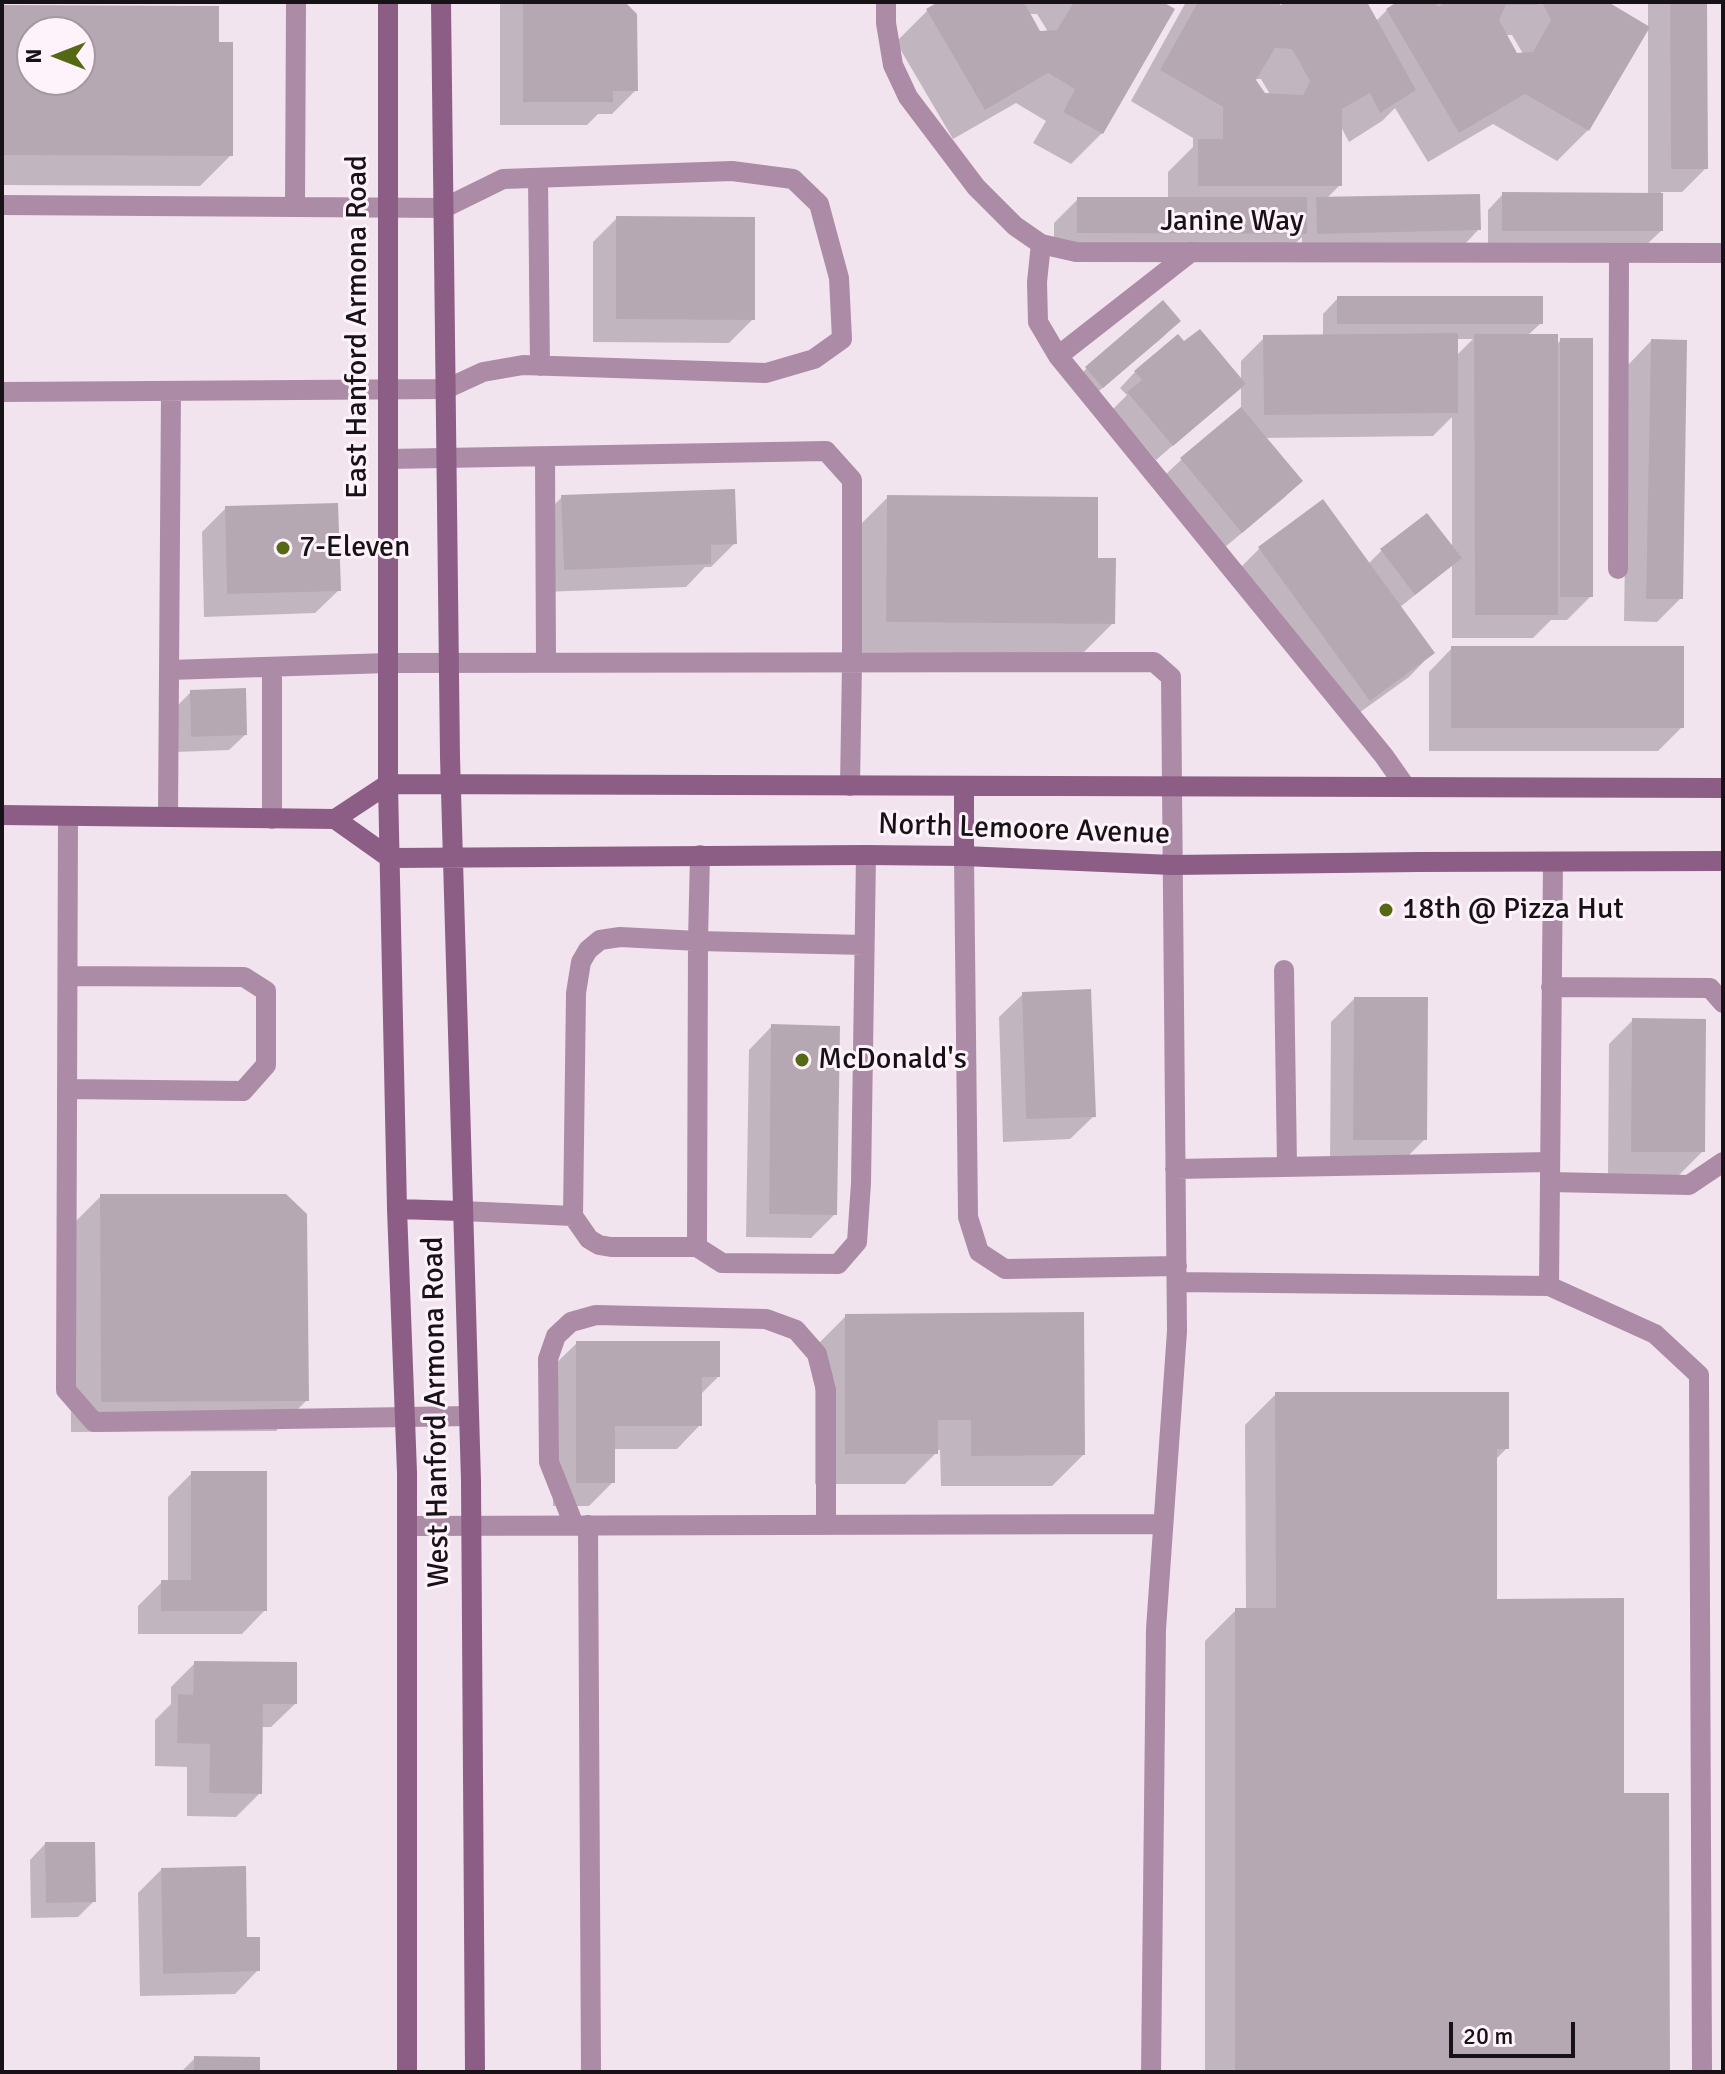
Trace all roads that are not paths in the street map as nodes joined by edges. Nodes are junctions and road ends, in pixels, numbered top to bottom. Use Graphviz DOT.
graph roads {
  1 [pos="296,2"];
  2 [pos="388,2"];
  3 [pos="441,2"];
  4 [pos="886,2"];
  5 [pos="538,178"];
  6 [pos="2,205"];
  7 [pos="295,207"];
  8 [pos="388,207"];
  9 [pos="444,208"];
  10 [pos="1041,244"];
  11 [pos="1191,252"];
  12 [pos="1619,253"];
  13 [pos="1723,253"];
  14 [pos="1058,356"];
  15 [pos="540,366"];
  16 [pos="446,389"];
  17 [pos="388,390"];
  18 [pos="171,391"];
  19 [pos="2,392"];
  20 [pos="545,457"];
  21 [pos="446,458"];
  22 [pos="388,459"];
  23 [pos="1618,569"];
  24 [pos="388,663"];
  25 [pos="448,663"];
  26 [pos="546,663"];
  27 [pos="852,663"];
  28 [pos="272,667"];
  29 [pos="169,670"];
  30 [pos="388,784"];
  31 [pos="451,784"];
  32 [pos="850,786"];
  33 [pos="1405,786"];
  34 [pos="964,787"];
  35 [pos="1171,787"];
  36 [pos="1723,788"];
  37 [pos="2,815"];
  38 [pos="68,816"];
  39 [pos="168,817"];
  40 [pos="272,819"];
  41 [pos="335,819"];
  42 [pos="700,855"];
  43 [pos="866,855"];
  44 [pos="453,856"];
  45 [pos="964,856"];
  46 [pos="390,858"];
  47 [pos="1723,861"];
  48 [pos="1553,862"];
  49 [pos="1172,865"];
  50 [pos="390,893"];
  51 [pos="698,941"];
  52 [pos="864,945"];
  53 [pos="1284,970"];
  54 [pos="68,976"];
  55 [pos="1551,987"];
  56 [pos="1723,1003"];
  57 [pos="67,1089"];
  58 [pos="1723,1162"];
  59 [pos="1287,1166"];
  60 [pos="1175,1169"];
  61 [pos="1550,1172"];
  62 [pos="397,1209"];
  63 [pos="462,1211"];
  64 [pos="573,1216"];
  65 [pos="697,1247"];
  66 [pos="1177,1274"];
  67 [pos="1549,1286"];
  68 [pos="469,1416"];
  69 [pos="404,1419"];
  70 [pos="1163,1524"];
  71 [pos="581,1525"];
  72 [pos="826,1525"];
  73 [pos="407,1526"];
  74 [pos="471,1526"];
  75 [pos="407,2072"];
  76 [pos="475,2072"];
  77 [pos="591,2072"];
  78 [pos="1151,2072"];
  79 [pos="1702,2072"];
  1 -- 7 [label="street"];
  2 -- 8 [label="main road, East Hanford Armona Road"];
  3 -- 9 [label="main road"];
  4 -- 10 [label="street, Janine Way"];
  5 -- 9 [label="street"];
  5 -- 15 [label="street"];
  5 -- 15 [label="street"];
  6 -- 7 [label="street"];
  7 -- 8 [label="street"];
  8 -- 9 [label="street"];
  8 -- 17 [label="main road, East Hanford Armona Road"];
  9 -- 16 [label="main road"];
  10 -- 11 [label="street, Janine Way"];
  10 -- 14 [label="street"];
  11 -- 12 [label="street, Janine Way"];
  11 -- 14 [label="street"];
  12 -- 13 [label="street, Janine Way"];
  12 -- 23 [label="street"];
  14 -- 33 [label="street"];
  15 -- 16 [label="street"];
  16 -- 17 [label="street"];
  16 -- 21 [label="main road"];
  17 -- 18 [label="street"];
  17 -- 22 [label="main road, East Hanford Armona Road"];
  18 -- 19 [label="street"];
  18 -- 29 [label="street"];
  20 -- 21 [label="street"];
  20 -- 26 [label="street"];
  20 -- 27 [label="street"];
  21 -- 22 [label="street"];
  21 -- 25 [label="main road"];
  22 -- 24 [label="main road, East Hanford Armona Road"];
  24 -- 25 [label="street"];
  24 -- 28 [label="street"];
  24 -- 30 [label="main road, East Hanford Armona Road"];
  25 -- 26 [label="street"];
  25 -- 31 [label="main road, West Hanford Armona Road"];
  26 -- 27 [label="street"];
  27 -- 32 [label="street"];
  27 -- 35 [label="street"];
  28 -- 29 [label="street"];
  28 -- 40 [label="street"];
  29 -- 39 [label="street"];
  30 -- 31 [label="main road, North Lemoore Avenue"];
  30 -- 41 [label="main road"];
  30 -- 46 [label="main road, East Hanford Armona Road"];
  31 -- 32 [label="main road, North Lemoore Avenue"];
  31 -- 44 [label="main road, West Hanford Armona Road"];
  32 -- 34 [label="main road, North Lemoore Avenue"];
  33 -- 35 [label="main road, North Lemoore Avenue"];
  33 -- 36 [label="main road, North Lemoore Avenue"];
  34 -- 35 [label="main road, North Lemoore Avenue"];
  34 -- 45 [label="main road"];
  35 -- 49 [label="street"];
  37 -- 38 [label="main road"];
  38 -- 39 [label="main road"];
  38 -- 54 [label="street"];
  39 -- 40 [label="main road"];
  40 -- 41 [label="main road"];
  41 -- 46 [label="main road"];
  42 -- 43 [label="main road, North Lemoore Avenue"];
  42 -- 44 [label="main road, North Lemoore Avenue"];
  42 -- 51 [label="street"];
  43 -- 45 [label="main road, North Lemoore Avenue"];
  43 -- 52 [label="street"];
  44 -- 46 [label="main road, North Lemoore Avenue"];
  44 -- 63 [label="main road, West Hanford Armona Road"];
  45 -- 49 [label="main road, North Lemoore Avenue"];
  45 -- 66 [label="street"];
  46 -- 50 [label="main road, East Hanford Armona Road"];
  47 -- 48 [label="main road, North Lemoore Avenue"];
  48 -- 49 [label="main road, North Lemoore Avenue"];
  48 -- 55 [label="street"];
  49 -- 60 [label="street"];
  50 -- 62 [label="main road, West Hanford Armona Road"];
  51 -- 52 [label="street"];
  51 -- 64 [label="street"];
  51 -- 65 [label="street"];
  52 -- 65 [label="street"];
  53 -- 59 [label="street"];
  54 -- 57 [label="street"];
  54 -- 57 [label="street"];
  55 -- 56 [label="street"];
  55 -- 61 [label="street"];
  57 -- 69 [label="street"];
  58 -- 61 [label="street"];
  59 -- 60 [label="street"];
  59 -- 61 [label="street"];
  60 -- 66 [label="street"];
  61 -- 67 [label="street"];
  62 -- 63 [label="main road"];
  62 -- 69 [label="main road, West Hanford Armona Road"];
  63 -- 64 [label="street"];
  63 -- 68 [label="main road, West Hanford Armona Road"];
  64 -- 65 [label="street"];
  66 -- 67 [label="street"];
  66 -- 70 [label="street"];
  67 -- 79 [label="street"];
  68 -- 69 [label="street"];
  68 -- 74 [label="main road, West Hanford Armona Road"];
  69 -- 73 [label="main road, West Hanford Armona Road"];
  70 -- 72 [label="street"];
  70 -- 78 [label="street"];
  71 -- 72 [label="street"];
  71 -- 72 [label="street"];
  71 -- 74 [label="street"];
  71 -- 77 [label="street"];
  73 -- 74 [label="street"];
  73 -- 75 [label="main road, West Hanford Armona Road"];
  74 -- 76 [label="main road, West Hanford Armona Road"];
}
